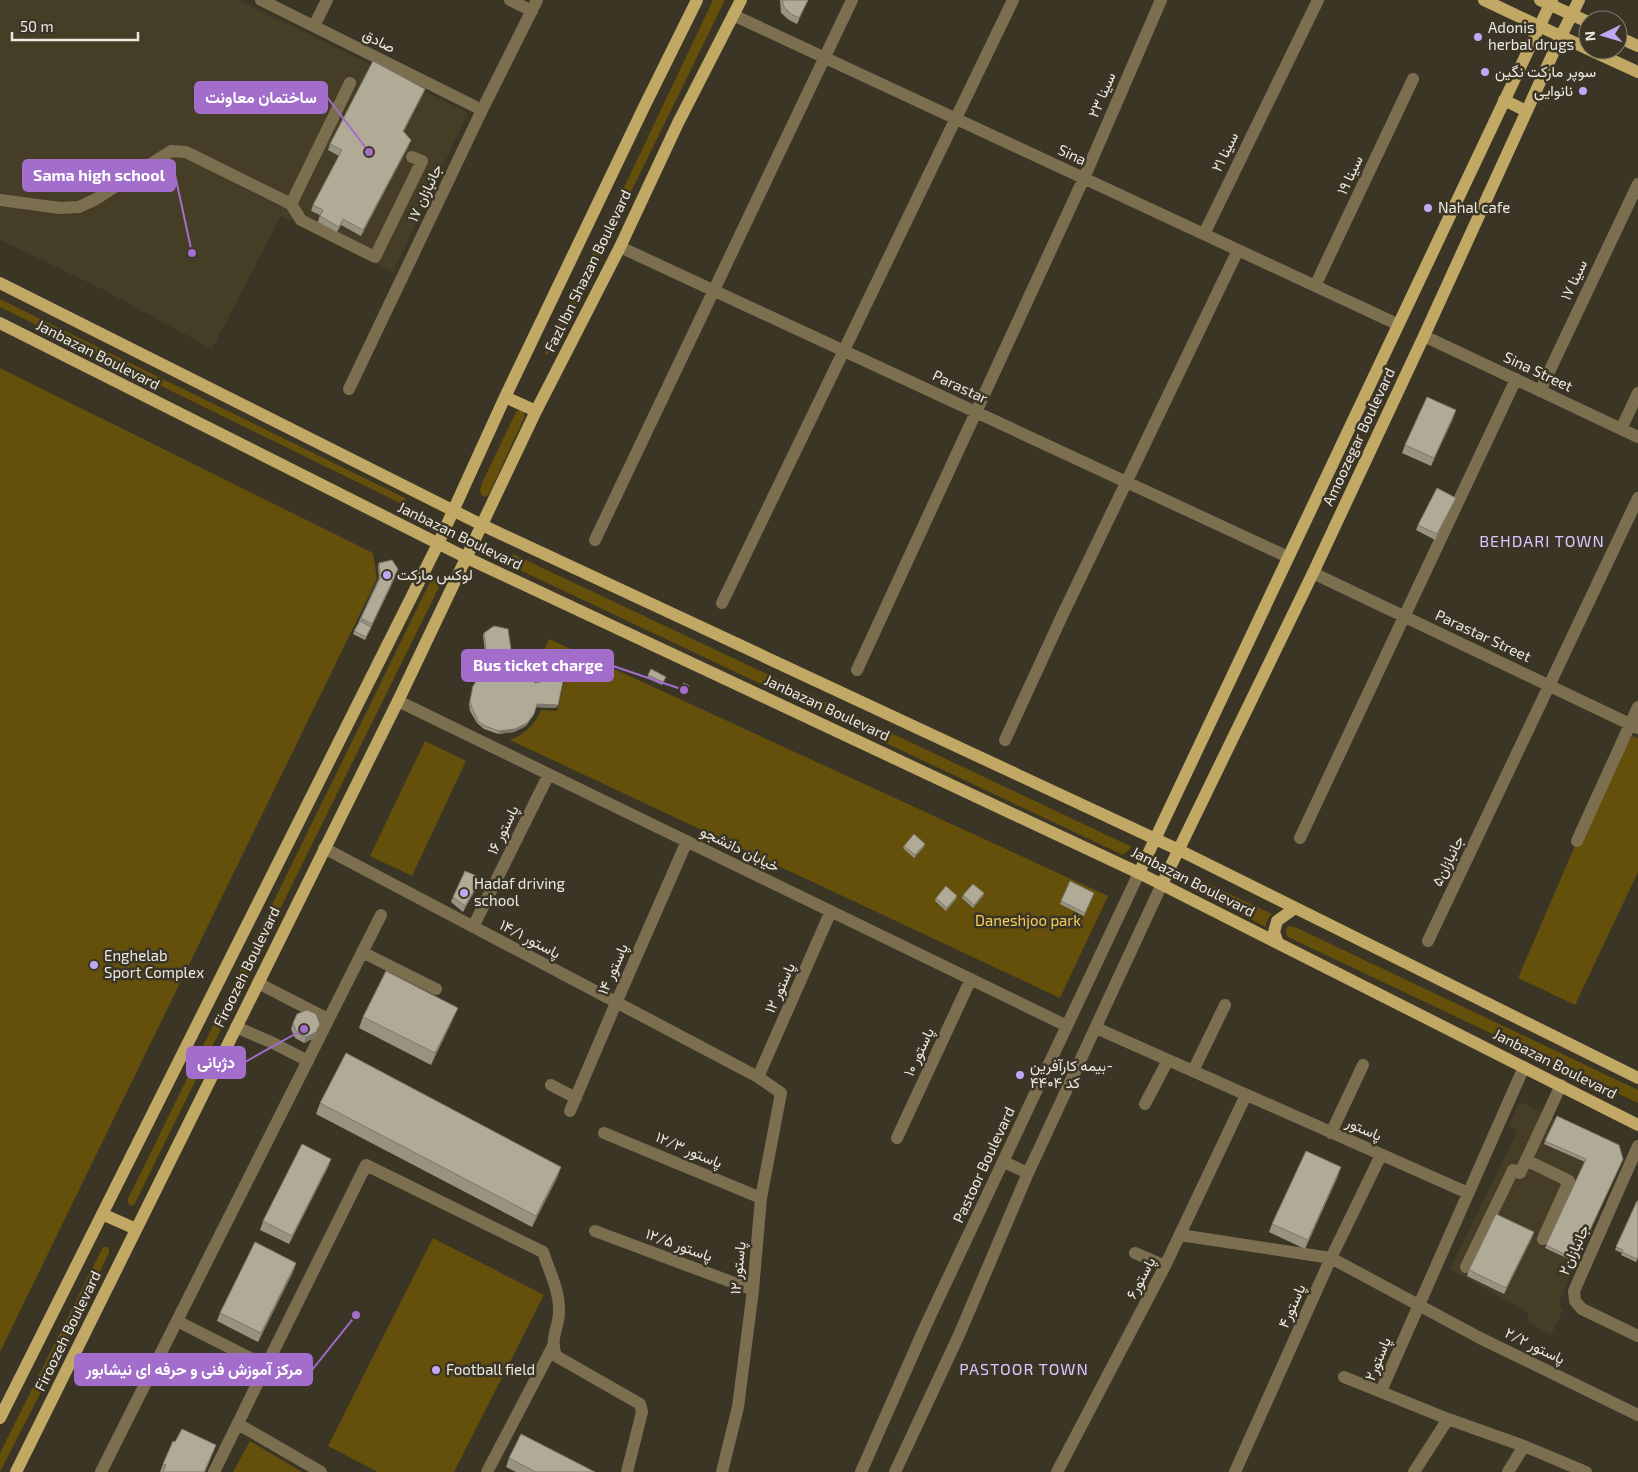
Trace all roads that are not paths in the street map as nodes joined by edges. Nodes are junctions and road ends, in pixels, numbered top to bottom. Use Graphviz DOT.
graph roads {
  1 [pos="261,0"];
  2 [pos="327,0"];
  3 [pos="510,0"];
  4 [pos="697,0"];
  5 [pos="740,0"];
  6 [pos="852,0"];
  7 [pos="1013,0"];
  8 [pos="1162,0"];
  9 [pos="1318,0"];
  10 [pos="1484,0"];
  11 [pos="1580,0"];
  12 [pos="1547,1"];
  13 [pos="534,5"];
  14 [pos="1571,14"];
  15 [pos="733,15"];
  16 [pos="1578,17"];
  17 [pos="314,26"];
  18 [pos="1540,26"];
  19 [pos="1561,36"];
  20 [pos="1578,44"];
  21 [pos="824,57"];
  22 [pos="1612,60"];
  23 [pos="1638,72"];
  24 [pos="1414,79"];
  25 [pos="350,83"];
  26 [pos="1504,100"];
  27 [pos="482,110"];
  28 [pos="1526,111"];
  29 [pos="956,118"];
  30 [pos="412,157"];
  31 [pos="1084,178"];
  32 [pos="1638,184"];
  33 [pos="0,200"];
  34 [pos="291,204"];
  35 [pos="1204,234"];
  36 [pos="620,247"];
  37 [pos="1238,250"];
  38 [pos="0,283"];
  39 [pos="1315,286"];
  40 [pos="713,290"];
  41 [pos="0,323"];
  42 [pos="1398,324"];
  43 [pos="1424,336"];
  44 [pos="844,351"];
  45 [pos="1516,380"];
  46 [pos="349,389"];
  47 [pos="1540,391"];
  48 [pos="1638,393"];
  49 [pos="505,397"];
  50 [pos="536,411"];
  51 [pos="977,412"];
  52 [pos="1621,429"];
  53 [pos="1638,438"];
  54 [pos="1126,482"];
  55 [pos="1638,498"];
  56 [pos="454,511"];
  57 [pos="482,525"];
  58 [pos="595,540"];
  59 [pos="438,544"];
  60 [pos="466,557"];
  61 [pos="1288,557"];
  62 [pos="1313,573"];
  63 [pos="722,603"];
  64 [pos="1405,617"];
  65 [pos="857,670"];
  66 [pos="1549,686"];
  67 [pos="398,701"];
  68 [pos="1638,707"];
  69 [pos="1634,726"];
  70 [pos="1005,740"];
  71 [pos="549,774"];
  72 [pos="1300,838"];
  73 [pos="1155,839"];
  74 [pos="687,841"];
  75 [pos="1577,841"];
  76 [pos="324,848"];
  77 [pos="1179,850"];
  78 [pos="1139,873"];
  79 [pos="1162,884"];
  80 [pos="1295,908"];
  81 [pos="831,911"];
  82 [pos="381,915"];
  83 [pos="473,927"];
  84 [pos="1428,941"];
  85 [pos="1278,943"];
  86 [pos="362,952"];
  87 [pos="971,979"];
  88 [pos="258,983"];
  89 [pos="436,989"];
  90 [pos="616,1003"];
  91 [pos="1225,1005"];
  92 [pos="328,1019"];
  93 [pos="1067,1026"];
  94 [pos="236,1028"];
  95 [pos="1096,1028"];
  96 [pos="1168,1060"];
  97 [pos="308,1061"];
  98 [pos="1363,1065"];
  99 [pos="1524,1066"];
  100 [pos="1193,1071"];
  101 [pos="758,1077"];
  102 [pos="1638,1078"];
  103 [pos="1561,1085"];
  104 [pos="551,1086"];
  105 [pos="1246,1095"];
  106 [pos="576,1098"];
  107 [pos="1145,1104"];
  108 [pos="570,1111"];
  109 [pos="1638,1125"];
  110 [pos="604,1133"];
  111 [pos="1331,1133"];
  112 [pos="897,1138"];
  113 [pos="1638,1146"];
  114 [pos="1381,1155"];
  115 [pos="1526,1160"];
  116 [pos="1004,1162"];
  117 [pos="1028,1173"];
  118 [pos="1468,1193"];
  119 [pos="761,1198"];
  120 [pos="102,1214"];
  121 [pos="136,1229"];
  122 [pos="595,1231"];
  123 [pos="1180,1236"];
  124 [pos="1543,1239"];
  125 [pos="1135,1253"];
  126 [pos="1331,1258"];
  127 [pos="1165,1266"];
  128 [pos="1466,1267"];
  129 [pos="753,1290"];
  130 [pos="1419,1305"];
  131 [pos="177,1321"];
  132 [pos="1638,1336"];
  133 [pos="553,1346"];
  134 [pos="266,1366"];
  135 [pos="1344,1377"];
  136 [pos="1381,1391"];
  137 [pos="1638,1415"];
  138 [pos="0,1418"];
  139 [pos="1448,1419"];
  140 [pos="238,1424"];
  141 [pos="1524,1446"];
  142 [pos="16,1472"];
  143 [pos="101,1472"];
  144 [pos="214,1472"];
  145 [pos="321,1472"];
  146 [pos="487,1472"];
  147 [pos="627,1472"];
  148 [pos="722,1472"];
  149 [pos="861,1472"];
  150 [pos="896,1472"];
  151 [pos="1057,1472"];
  152 [pos="1236,1472"];
  153 [pos="1414,1472"];
  154 [pos="1508,1472"];
  155 [pos="1586,1472"];
  1 -- 17 [label="street, صادق"];
  2 -- 17 [label="street"];
  3 -- 13 [label="street, جانبازان ۱۷"];
  4 -- 49 [label="main road, Fazl Ibn Shazan Boulevard"];
  5 -- 15 [label="main road, Fazl Ibn Shazan Boulevard"];
  6 -- 21 [label="street"];
  7 -- 29 [label="street"];
  8 -- 31 [label="street, سینا ۲۳"];
  9 -- 35 [label="street, سینا ۲۱"];
  10 -- 18 [label="main road"];
  11 -- 14 [label="main road, Amoozegar Boulevard"];
  12 -- 14 [label="main road"];
  12 -- 18 [label="main road, Amoozegar Boulevard"];
  13 -- 27 [label="street, جانبازان ۱۷"];
  14 -- 16 [label="main road"];
  14 -- 19 [label="main road, Amoozegar Boulevard"];
  15 -- 21 [label="street, Sina"];
  15 -- 36 [label="main road, Fazl Ibn Shazan Boulevard"];
  17 -- 27 [label="street, صادق"];
  18 -- 19 [label="main road"];
  18 -- 26 [label="main road, Amoozegar Boulevard"];
  19 -- 20 [label="main road"];
  19 -- 28 [label="main road, Amoozegar Boulevard"];
  21 -- 29 [label="street, Sina"];
  21 -- 40 [label="street"];
  22 -- 23 [label="main road"];
  24 -- 39 [label="street, سینا ۱۹"];
  25 -- 34 [label="street"];
  26 -- 28 [label="main road"];
  26 -- 42 [label="main road, Amoozegar Boulevard"];
  27 -- 46 [label="street, جانبازان ۱۷"];
  28 -- 43 [label="main road, Amoozegar Boulevard"];
  29 -- 31 [label="street, Sina"];
  29 -- 44 [label="street"];
  30 -- 34 [label="street"];
  31 -- 35 [label="street, Sina"];
  31 -- 51 [label="street, سینا ۲۳"];
  32 -- 47 [label="street, سینا ۱۷"];
  33 -- 34 [label="street"];
  35 -- 37 [label="street, Sina"];
  36 -- 40 [label="street, Parastar"];
  36 -- 50 [label="main road, Fazl Ibn Shazan Boulevard"];
  37 -- 39 [label="street, Sina"];
  37 -- 54 [label="street"];
  38 -- 56 [label="main road, Janbazan Boulevard"];
  39 -- 42 [label="street, Sina"];
  40 -- 44 [label="street, Parastar"];
  40 -- 58 [label="street"];
  41 -- 59 [label="main road, Janbazan Boulevard"];
  42 -- 61 [label="main road, Amoozegar Boulevard"];
  43 -- 45 [label="street, Sina Street"];
  43 -- 62 [label="main road, Amoozegar Boulevard"];
  44 -- 51 [label="street, Parastar"];
  44 -- 63 [label="street"];
  45 -- 47 [label="street, Sina Street"];
  45 -- 64 [label="street"];
  47 -- 52 [label="street, Sina Street"];
  48 -- 52 [label="street"];
  49 -- 50 [label="main road"];
  49 -- 56 [label="main road, Fazl Ibn Shazan Boulevard"];
  50 -- 57 [label="main road, Fazl Ibn Shazan Boulevard"];
  51 -- 54 [label="street, Parastar"];
  51 -- 65 [label="street, سینا ۲۳"];
  52 -- 53 [label="street, Sina Street"];
  54 -- 61 [label="street, Parastar"];
  54 -- 70 [label="street"];
  55 -- 66 [label="street, جانبازان۵"];
  56 -- 57 [label="main road, Janbazan Boulevard"];
  56 -- 59 [label="main road, Fazl Ibn Shazan Boulevard"];
  57 -- 60 [label="main road, Fazl Ibn Shazan Boulevard"];
  57 -- 73 [label="main road, Janbazan Boulevard"];
  59 -- 60 [label="main road, Janbazan Boulevard"];
  59 -- 120 [label="main road, Firoozeh Boulevard"];
  60 -- 67 [label="main road, Firoozeh Boulevard"];
  60 -- 78 [label="main road, Janbazan Boulevard"];
  61 -- 73 [label="main road, Amoozegar Boulevard"];
  62 -- 64 [label="street, Parastar Street"];
  62 -- 77 [label="main road, Amoozegar Boulevard"];
  64 -- 66 [label="street, Parastar Street"];
  64 -- 72 [label="street"];
  66 -- 69 [label="street, Parastar Street"];
  66 -- 84 [label="street, جانبازان۵"];
  67 -- 71 [label="street, خیابان دانشجو"];
  67 -- 76 [label="main road, Firoozeh Boulevard"];
  68 -- 69 [label="street"];
  69 -- 75 [label="street"];
  71 -- 74 [label="street, خیابان دانشجو"];
  71 -- 83 [label="street, پاستور ۱۶"];
  73 -- 77 [label="main road, Janbazan Boulevard"];
  73 -- 78 [label="main road, Amoozegar Boulevard"];
  74 -- 81 [label="street, خیابان دانشجو"];
  74 -- 90 [label="street, پاستور ۱۴"];
  76 -- 83 [label="street, پاستور ۱۴/۱"];
  76 -- 88 [label="main road, Firoozeh Boulevard"];
  77 -- 79 [label="main road, Amoozegar Boulevard"];
  77 -- 80 [label="main road, Janbazan Boulevard"];
  78 -- 79 [label="main road, Janbazan Boulevard"];
  78 -- 93 [label="street, Pastoor Boulevard"];
  79 -- 85 [label="main road, Janbazan Boulevard"];
  79 -- 95 [label="street"];
  80 -- 85 [label="main road"];
  80 -- 102 [label="main road, Janbazan Boulevard"];
  81 -- 87 [label="street, خیابان دانشجو"];
  81 -- 101 [label="street, پاستور ۱۲"];
  82 -- 86 [label="street"];
  83 -- 90 [label="street, پاستور ۱۴/۱"];
  85 -- 99 [label="main road, Janbazan Boulevard"];
  86 -- 89 [label="street"];
  86 -- 92 [label="street"];
  87 -- 93 [label="street, خیابان دانشجو"];
  87 -- 112 [label="street, پاستور ۱۰"];
  88 -- 92 [label="street"];
  88 -- 94 [label="main road, Firoozeh Boulevard"];
  90 -- 101 [label="street, پاستور ۱۴/۱"];
  90 -- 106 [label="street, پاستور ۱۴"];
  91 -- 100 [label="street"];
  92 -- 97 [label="street"];
  93 -- 116 [label="street, Pastoor Boulevard"];
  94 -- 97 [label="street"];
  94 -- 121 [label="main road, Firoozeh Boulevard"];
  95 -- 96 [label="street, پاستور"];
  95 -- 117 [label="street"];
  96 -- 100 [label="street, پاستور"];
  96 -- 107 [label="street"];
  97 -- 131 [label="street"];
  98 -- 111 [label="street"];
  99 -- 103 [label="main road, Janbazan Boulevard"];
  99 -- 118 [label="street, پاستور۲"];
  100 -- 105 [label="street, پاستور"];
  101 -- 119 [label="street, ۱۲ پاستور"];
  103 -- 109 [label="main road, Janbazan Boulevard"];
  103 -- 115 [label="street"];
  104 -- 106 [label="street"];
  105 -- 111 [label="street, پاستور"];
  105 -- 123 [label="street, پاستور۶"];
  106 -- 108 [label="street, پاستور ۱۴"];
  110 -- 119 [label="street, پاستور ۱۲/۳"];
  111 -- 114 [label="street, پاستور"];
  113 -- 132 [label="street, جانبازان۲"];
  114 -- 118 [label="street, پاستور"];
  114 -- 126 [label="street, پاستور۴"];
  115 -- 124 [label="street"];
  115 -- 128 [label="street"];
  116 -- 117 [label="street"];
  116 -- 149 [label="street, Pastoor Boulevard"];
  117 -- 150 [label="street"];
  118 -- 130 [label="street, پاستور۲"];
  119 -- 129 [label="street, ۱۲ پاستور"];
  120 -- 121 [label="main road"];
  120 -- 138 [label="main road, Firoozeh Boulevard"];
  121 -- 142 [label="main road, Firoozeh Boulevard"];
  122 -- 129 [label="street, پاستور ۱۲/۵"];
  123 -- 126 [label="street"];
  123 -- 127 [label="street, پاستور۶"];
  125 -- 127 [label="street"];
  126 -- 130 [label="street, پاستور ۲/۲"];
  126 -- 152 [label="street, پاستور۴"];
  127 -- 151 [label="street, پاستور۶"];
  129 -- 148 [label="street, ۱۲ پاستور"];
  130 -- 136 [label="street, پاستور۲"];
  130 -- 137 [label="street, پاستور ۲/۲"];
  131 -- 134 [label="street"];
  131 -- 143 [label="street"];
  133 -- 134 [label="street"];
  133 -- 146 [label="street"];
  133 -- 147 [label="street"];
  134 -- 140 [label="street"];
  135 -- 136 [label="street"];
  136 -- 139 [label="street, پاستور۲"];
  139 -- 141 [label="street, پاستور۲"];
  139 -- 153 [label="street"];
  140 -- 144 [label="street"];
  140 -- 145 [label="street"];
  141 -- 154 [label="street"];
  141 -- 155 [label="street, پاستور۲"];
}
